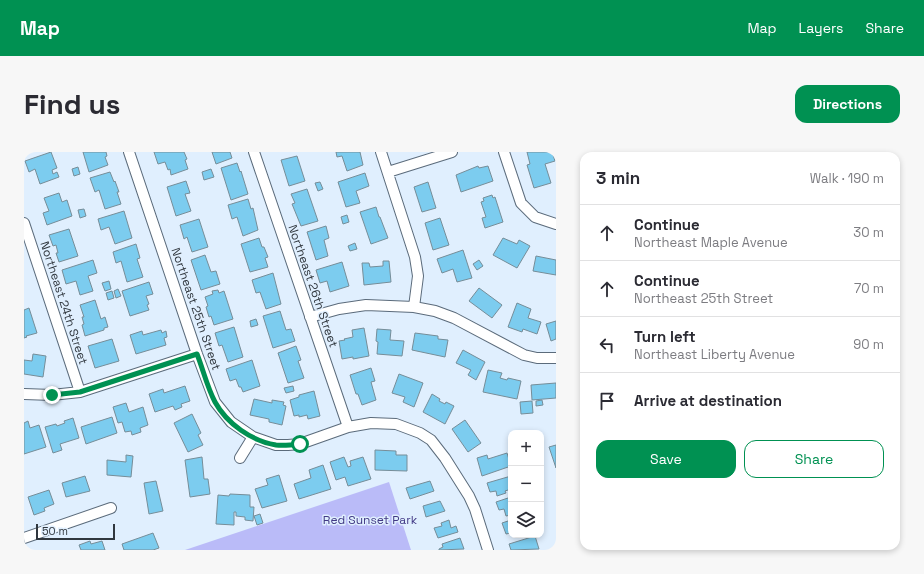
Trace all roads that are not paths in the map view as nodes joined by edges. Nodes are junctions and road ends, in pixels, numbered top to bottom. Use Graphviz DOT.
graph roads {
  1 [pos="129,152"];
  2 [pos="254,152"];
  3 [pos="381,152"];
  4 [pos="452,152"];
  5 [pos="504,152"];
  6 [pos="388,172"];
  7 [pos="24,223"];
  8 [pos="556,224"];
  9 [pos="414,307"];
  10 [pos="310,317"];
  11 [pos="197,354"];
  12 [pos="556,358"];
  13 [pos="80,392"];
  14 [pos="24,394"];
  15 [pos="348,427"];
  16 [pos="253,437"];
  17 [pos="240,458"];
  18 [pos="111,508"];
  19 [pos="24,538"];
  20 [pos="488,550"];
  1 -- 11 [label="street, Northeast 25th Street"];
  2 -- 10 [label="street, Northeast 26th Street"];
  3 -- 6 [label="street"];
  4 -- 6 [label="street"];
  5 -- 8 [label="street"];
  6 -- 9 [label="street"];
  7 -- 13 [label="street, Northeast 24th Street"];
  9 -- 10 [label="street"];
  9 -- 12 [label="street"];
  10 -- 15 [label="street, Northeast 26th Street"];
  11 -- 13 [label="street"];
  11 -- 16 [label="street, Northeast 25th Street"];
  13 -- 14 [label="street"];
  15 -- 16 [label="street, Northeast 25th Street"];
  15 -- 20 [label="street, Northeast 25th Street"];
  16 -- 17 [label="street"];
  18 -- 19 [label="street"];
}
